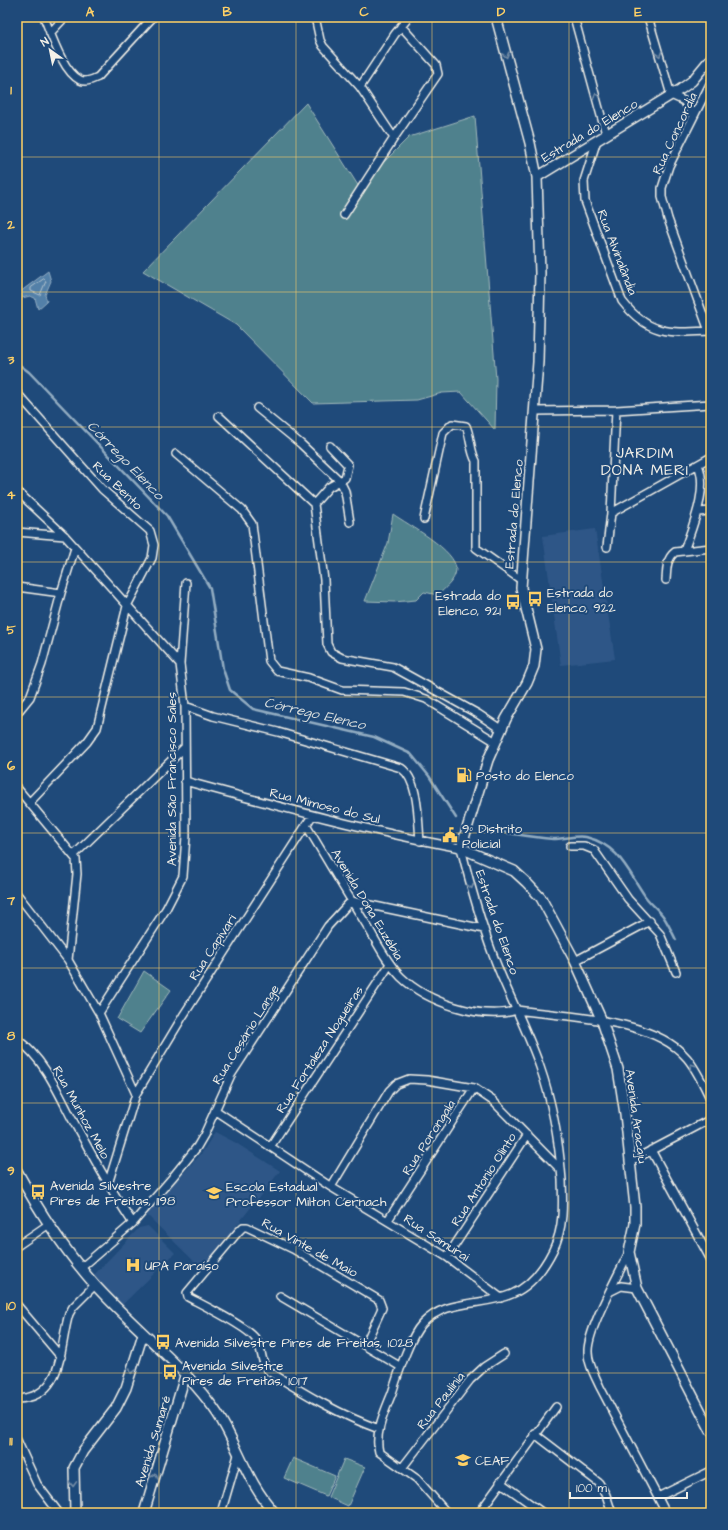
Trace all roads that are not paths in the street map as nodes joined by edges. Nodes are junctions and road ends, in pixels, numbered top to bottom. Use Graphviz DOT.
graph roads {
  1 [pos="44,17"];
  2 [pos="65,17"];
  3 [pos="153,17"];
  4 [pos="315,17"];
  5 [pos="409,17"];
  6 [pos="496,17"];
  7 [pos="574,17"];
  8 [pos="648,17"];
  9 [pos="401,26"];
  10 [pos="50,33"];
  11 [pos="711,58"];
  12 [pos="711,82"];
  13 [pos="360,87"];
  14 [pos="671,95"];
  15 [pos="693,115"];
  16 [pos="606,134"];
  17 [pos="394,138"];
  18 [pos="597,140"];
  19 [pos="537,176"];
  20 [pos="344,215"];
  21 [pos="710,331"];
  22 [pos="17,393"];
  23 [pos="711,404"];
  24 [pos="258,408"];
  25 [pos="616,410"];
  26 [pos="534,411"];
  27 [pos="219,416"];
  28 [pos="330,446"];
  29 [pos="176,454"];
  30 [pos="711,457"];
  31 [pos="698,465"];
  32 [pos="340,481"];
  33 [pos="17,491"];
  34 [pos="314,504"];
  35 [pos="711,511"];
  36 [pos="698,512"];
  37 [pos="611,513"];
  38 [pos="424,519"];
  39 [pos="350,522"];
  40 [pos="17,532"];
  41 [pos="64,536"];
  42 [pos="607,547"];
  43 [pos="75,548"];
  44 [pos="711,548"];
  45 [pos="684,551"];
  46 [pos="521,580"];
  47 [pos="666,580"];
  48 [pos="186,583"];
  49 [pos="17,587"];
  50 [pos="61,593"];
  51 [pos="127,606"];
  52 [pos="180,664"];
  53 [pos="185,706"];
  54 [pos="17,713"];
  55 [pos="502,730"];
  56 [pos="496,742"];
  57 [pos="184,748"];
  58 [pos="185,781"];
  59 [pos="17,788"];
  60 [pos="30,802"];
  61 [pos="312,816"];
  62 [pos="306,825"];
  63 [pos="420,841"];
  64 [pos="570,846"];
  65 [pos="461,848"];
  66 [pos="74,855"];
  67 [pos="17,894"];
  68 [pos="351,901"];
  69 [pos="650,921"];
  70 [pos="484,929"];
  71 [pos="68,960"];
  72 [pos="574,961"];
  73 [pos="390,964"];
  74 [pos="676,972"];
  75 [pos="517,1010"];
  76 [pos="99,1013"];
  77 [pos="602,1021"];
  78 [pos="17,1039"];
  79 [pos="474,1088"];
  80 [pos="136,1094"];
  81 [pos="711,1100"];
  82 [pos="215,1110"];
  83 [pos="711,1119"];
  84 [pos="527,1135"];
  85 [pos="270,1147"];
  86 [pos="651,1150"];
  87 [pos="631,1161"];
  88 [pos="561,1170"];
  89 [pos="17,1171"];
  90 [pos="108,1184"];
  91 [pos="331,1187"];
  92 [pos="388,1220"];
  93 [pos="133,1223"];
  94 [pos="49,1224"];
  95 [pos="17,1246"];
  96 [pos="629,1252"];
  97 [pos="447,1256"];
  98 [pos="711,1260"];
  99 [pos="81,1268"];
  100 [pos="95,1285"];
  101 [pos="637,1288"];
  102 [pos="611,1291"];
  103 [pos="280,1296"];
  104 [pos="501,1298"];
  105 [pos="17,1305"];
  106 [pos="143,1334"];
  107 [pos="364,1344"];
  108 [pos="504,1354"];
  109 [pos="61,1357"];
  110 [pos="401,1368"];
  111 [pos="185,1376"];
  112 [pos="17,1399"];
  113 [pos="556,1407"];
  114 [pos="379,1429"];
  115 [pos="711,1431"];
  116 [pos="535,1434"];
  117 [pos="17,1440"];
  118 [pos="238,1455"];
  119 [pos="402,1468"];
  120 [pos="711,1471"];
  121 [pos="500,1482"];
  122 [pos="658,1497"];
  123 [pos="444,1512"];
  124 [pos="59,1513"];
  125 [pos="75,1513"];
  126 [pos="144,1513"];
  127 [pos="221,1513"];
  128 [pos="275,1513"];
  129 [pos="479,1513"];
  130 [pos="542,1513"];
  131 [pos="612,1513"];
  132 [pos="666,1513"];
  1 -- 10 [label="street"];
  2 -- 10 [label="street"];
  3 -- 10 [label="street"];
  4 -- 13 [label="street"];
  5 -- 9 [label="street"];
  6 -- 19 [label="street, one-way"];
  16 -- 7 [label="street, one-way"];
  8 -- 14 [label="street, one-way"];
  9 -- 13 [label="street"];
  9 -- 17 [label="street"];
  11 -- 14 [label="street, Estrada do Elenco"];
  12 -- 15 [label="street, Rua Concordia"];
  13 -- 17 [label="street"];
  14 -- 15 [label="street"];
  14 -- 16 [label="street, Estrada do Elenco"];
  15 -- 21 [label="street, Rua Concordia"];
  16 -- 18 [label="street, Estrada do Elenco"];
  17 -- 20 [label="street"];
  18 -- 19 [label="street, Estrada do Elenco"];
  18 -- 21 [label="street, Rua Alvinalândia"];
  19 -- 26 [label="street, Estrada do Elenco"];
  22 -- 51 [label="street, Rua Bento"];
  23 -- 25 [label="street"];
  24 -- 32 [label="street"];
  25 -- 26 [label="street"];
  25 -- 37 [label="street"];
  26 -- 46 [label="street, Estrada do Elenco"];
  27 -- 34 [label="street"];
  28 -- 32 [label="street"];
  29 -- 56 [label="street"];
  30 -- 31 [label="street"];
  31 -- 36 [label="street"];
  31 -- 37 [label="street"];
  32 -- 34 [label="street"];
  32 -- 39 [label="street"];
  33 -- 41 [label="street"];
  34 -- 55 [label="street"];
  35 -- 36 [label="street"];
  36 -- 45 [label="street"];
  37 -- 42 [label="street"];
  38 -- 46 [label="street"];
  40 -- 41 [label="street"];
  41 -- 43 [label="street"];
  43 -- 50 [label="street"];
  43 -- 51 [label="street"];
  44 -- 45 [label="street"];
  45 -- 47 [label="street"];
  46 -- 55 [label="street, Estrada do Elenco"];
  48 -- 52 [label="street, Avenida São Francisco Sales"];
  49 -- 50 [label="street"];
  50 -- 54 [label="street"];
  51 -- 52 [label="street"];
  51 -- 60 [label="street, Rua Bento"];
  52 -- 53 [label="street, Avenida São Francisco Sales"];
  53 -- 57 [label="street, Avenida São Francisco Sales"];
  53 -- 63 [label="street"];
  55 -- 56 [label="street, Estrada do Elenco"];
  56 -- 65 [label="street, Estrada do Elenco"];
  57 -- 58 [label="street, Avenida São Francisco Sales"];
  57 -- 66 [label="street"];
  58 -- 61 [label="street, Rua Mimoso do Sul"];
  58 -- 76 [label="street, Avenida São Francisco Sales"];
  59 -- 60 [label="street"];
  60 -- 66 [label="street"];
  61 -- 62 [label="street, Rua Capivari"];
  61 -- 63 [label="street, Rua Mimoso do Sul"];
  62 -- 68 [label="street, Avenida Dona Euzébia"];
  62 -- 80 [label="street, Rua Capivari"];
  63 -- 65 [label="street, Rua Mimoso do Sul"];
  64 -- 69 [label="street"];
  65 -- 70 [label="street, Estrada do Elenco, one-way"];
  65 -- 72 [label="street, Avenida Aracaju"];
  66 -- 71 [label="street"];
  67 -- 71 [label="street"];
  68 -- 70 [label="street"];
  68 -- 73 [label="street, Avenida Dona Euzébia"];
  68 -- 82 [label="street, Rua Cesário Lange"];
  69 -- 72 [label="street"];
  69 -- 74 [label="street"];
  70 -- 75 [label="street, Estrada do Elenco"];
  71 -- 76 [label="street"];
  72 -- 77 [label="street, Avenida Aracaju"];
  73 -- 75 [label="street, Avenida Dona Euzébia"];
  73 -- 85 [label="street, Rua Fortaleza Nogueiras"];
  75 -- 77 [label="street, Avenida Dona Euzébia"];
  75 -- 88 [label="street, Estrada do Elenco"];
  76 -- 80 [label="street"];
  81 -- 77 [label="street, Avenida Dona Euzébia, one-way"];
  77 -- 87 [label="street, Avenida Aracaju"];
  78 -- 90 [label="street, Rua Munhoz Melo"];
  79 -- 84 [label="street"];
  79 -- 91 [label="street"];
  79 -- 92 [label="street, Rua Porongala"];
  80 -- 90 [label="street, Rua Capivari"];
  82 -- 85 [label="street, Rua Samurai"];
  82 -- 93 [label="street, Rua Cesário Lange"];
  83 -- 86 [label="street"];
  84 -- 88 [label="street"];
  84 -- 97 [label="street, Rua Antonio Olinto"];
  85 -- 91 [label="street, Rua Samurai"];
  86 -- 87 [label="street"];
  86 -- 98 [label="street"];
  87 -- 96 [label="street, Avenida Aracaju"];
  88 -- 104 [label="street, Estrada do Elenco"];
  89 -- 94 [label="street"];
  90 -- 93 [label="street, Rua Munhoz Melo"];
  91 -- 92 [label="street, Rua Samurai"];
  92 -- 97 [label="street, Rua Samurai"];
  93 -- 99 [label="street, Rua Cesário Lange"];
  94 -- 95 [label="street"];
  94 -- 99 [label="street"];
  96 -- 101 [label="street, Avenida Aracaju"];
  96 -- 102 [label="street"];
  97 -- 104 [label="street, Rua Samurai"];
  99 -- 100 [label="street"];
  100 -- 106 [label="street"];
  100 -- 109 [label="street"];
  101 -- 102 [label="street"];
  101 -- 115 [label="street, Avenida Aracaju"];
  102 -- 122 [label="street"];
  103 -- 107 [label="street"];
  104 -- 110 [label="street, Estrada do Elenco"];
  105 -- 109 [label="street"];
  106 -- 111 [label="street"];
  106 -- 125 [label="street, one-way"];
  107 -- 110 [label="street"];
  107 -- 114 [label="street, Rua Vinte de Maio"];
  108 -- 119 [label="street, Rua Paulínia"];
  109 -- 112 [label="street"];
  110 -- 114 [label="street, Estrada do Elenco"];
  111 -- 118 [label="street"];
  126 -- 111 [label="street, Avenida Sumaré, one-way"];
  113 -- 116 [label="street"];
  114 -- 119 [label="street, Estrada do Elenco"];
  116 -- 121 [label="street"];
  116 -- 131 [label="street"];
  117 -- 124 [label="street"];
  118 -- 127 [label="street"];
  118 -- 128 [label="street"];
  119 -- 123 [label="street, Estrada do Elenco"];
  120 -- 122 [label="street"];
  121 -- 129 [label="street"];
  121 -- 130 [label="street"];
  122 -- 132 [label="street"];
}
